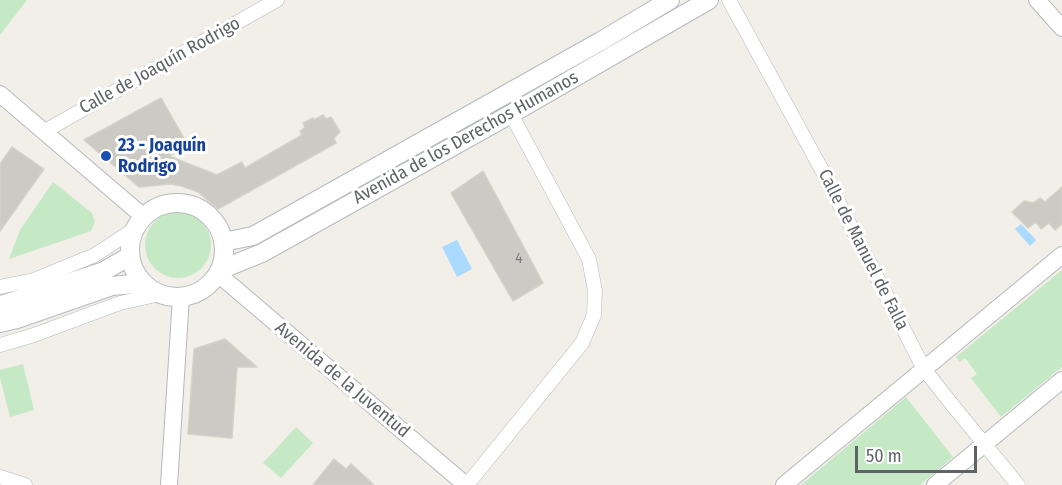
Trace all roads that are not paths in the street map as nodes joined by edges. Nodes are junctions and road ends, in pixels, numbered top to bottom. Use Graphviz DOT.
graph roads {
  1 [pos="277,0"];
  2 [pos="670,0"];
  3 [pos="709,0"];
  4 [pos="729,0"];
  5 [pos="1037,0"];
  6 [pos="1062,28"];
  7 [pos="0,94"];
  8 [pos="511,114"];
  9 [pos="44,132"];
  10 [pos="140,223"];
  11 [pos="223,242"];
  12 [pos="1062,255"];
  13 [pos="130,256"];
  14 [pos="219,272"];
  15 [pos="143,283"];
  16 [pos="0,287"];
  17 [pos="160,294"];
  18 [pos="181,297"];
  19 [pos="0,304"];
  20 [pos="0,323"];
  21 [pos="0,345"];
  22 [pos="924,369"];
  23 [pos="1062,380"];
  24 [pos="984,444"];
  25 [pos="0,477"];
  26 [pos="26,485"];
  27 [pos="170,485"];
  28 [pos="467,485"];
  29 [pos="784,485"];
  30 [pos="935,485"];
  31 [pos="1018,485"];
  1 -- 9 [label="street, Calle de Joaquín Rodrigo"];
  2 -- 11 [label="main road, Avenida de los Derechos Humanos"];
  3 -- 8 [label="main road, Avenida de los Derechos Humanos"];
  4 -- 22 [label="street, Calle de Manuel de Falla"];
  5 -- 6 [label="street"];
  7 -- 9 [label="street"];
  8 -- 14 [label="main road, Avenida de los Derechos Humanos"];
  8 -- 28 [label="street"];
  9 -- 10 [label="street"];
  10 -- 11 [label="main road"];
  10 -- 13 [label="main road"];
  10 -- 16 [label="street"];
  11 -- 14 [label="main road"];
  12 -- 22 [label="street"];
  13 -- 15 [label="main road"];
  13 -- 19 [label="main road"];
  14 -- 18 [label="main road"];
  14 -- 28 [label="street, Avenida de la Juventud"];
  15 -- 17 [label="main road"];
  15 -- 20 [label="main road"];
  17 -- 18 [label="main road"];
  17 -- 21 [label="street"];
  18 -- 27 [label="street"];
  22 -- 24 [label="street, Calle de Manuel de Falla"];
  22 -- 29 [label="street"];
  23 -- 24 [label="street"];
  24 -- 30 [label="street"];
  24 -- 31 [label="street, Calle de Manuel de Falla"];
  25 -- 26 [label="street"];
}
